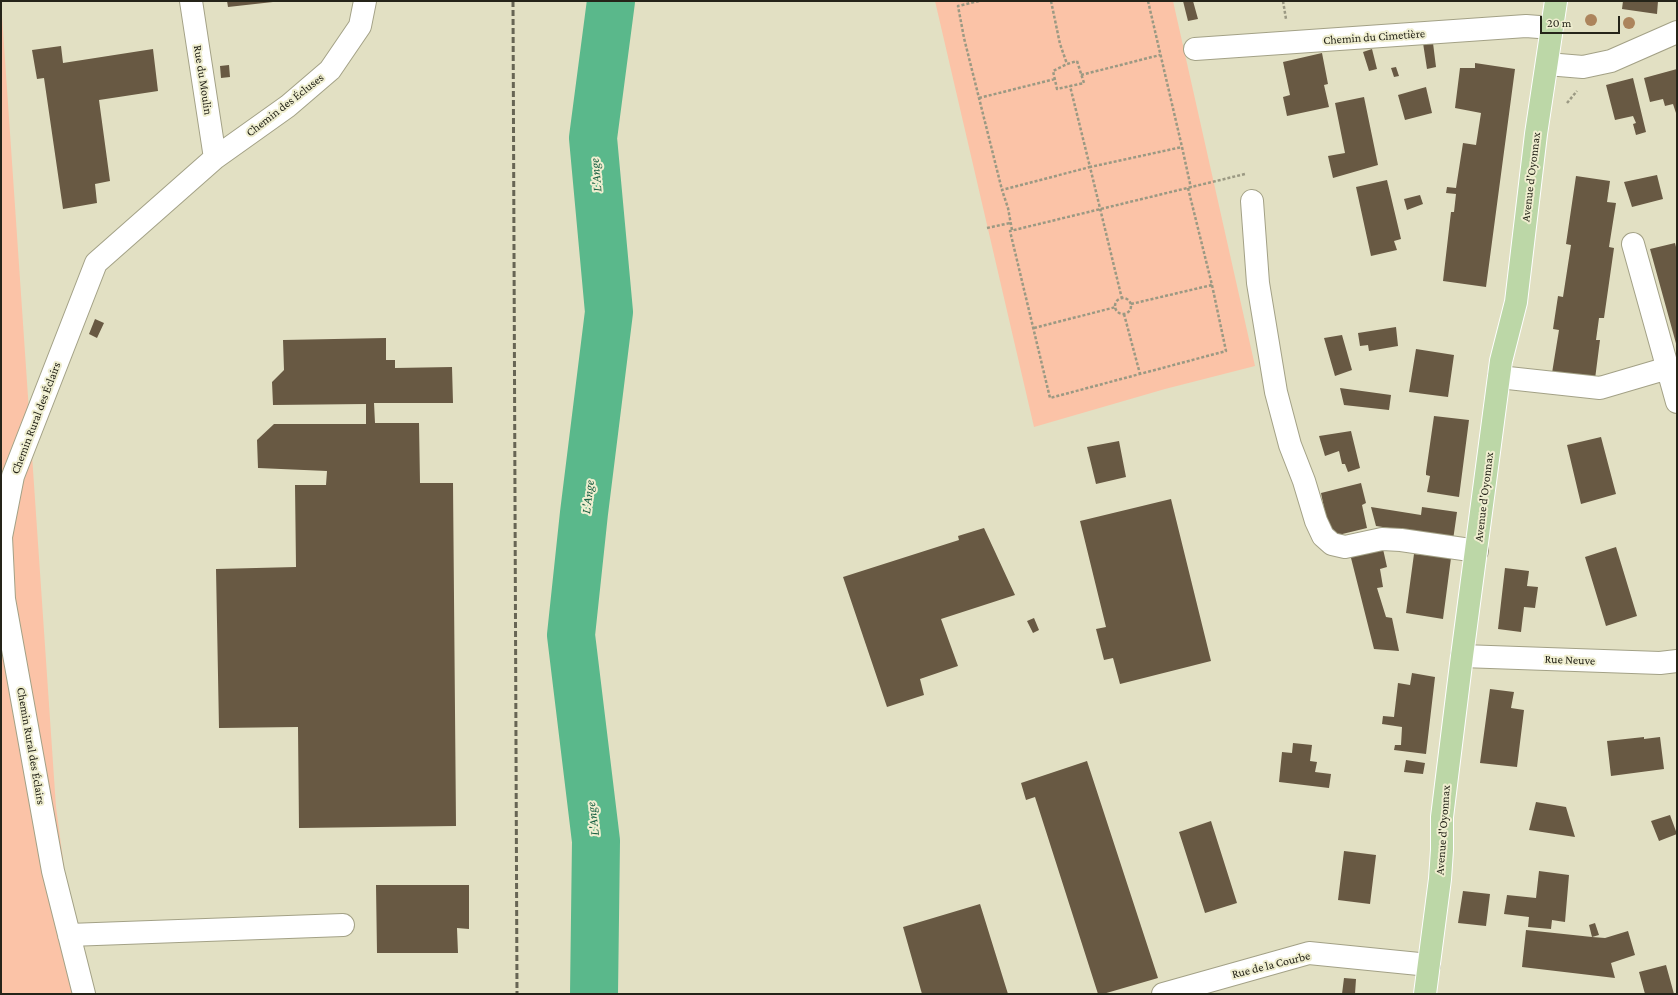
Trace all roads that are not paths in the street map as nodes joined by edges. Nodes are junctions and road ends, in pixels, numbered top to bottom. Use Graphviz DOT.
graph roads {
  1 [pos="191,1"];
  2 [pos="365,1"];
  3 [pos="1556,1"];
  4 [pos="1552,28"];
  5 [pos="1677,32"];
  6 [pos="1209,51"];
  7 [pos="1547,64"];
  8 [pos="215,158"];
  9 [pos="1252,201"];
  10 [pos="1633,244"];
  11 [pos="1668,368"];
  12 [pos="1499,377"];
  13 [pos="1677,402"];
  14 [pos="1477,551"];
  15 [pos="1462,656"];
  16 [pos="1677,661"];
  17 [pos="343,925"];
  18 [pos="69,935"];
  19 [pos="1429,965"];
  20 [pos="84,994"];
  21 [pos="1162,994"];
  22 [pos="1425,994"];
  1 -- 8 [label="street, Rue du Moulin"];
  2 -- 8 [label="street, Chemin des Écluses"];
  3 -- 4 [label="main road, Avenue d'Oyonnax"];
  4 -- 6 [label="street, Chemin du Cimetière"];
  4 -- 7 [label="main road, Avenue d'Oyonnax"];
  5 -- 7 [label="street"];
  7 -- 12 [label="main road, Avenue d'Oyonnax"];
  8 -- 18 [label="street, Chemin Rural des Éclairs"];
  9 -- 14 [label="street"];
  10 -- 11 [label="street"];
  11 -- 12 [label="street"];
  11 -- 13 [label="street"];
  12 -- 14 [label="main road, Avenue d'Oyonnax"];
  14 -- 15 [label="main road, Avenue d'Oyonnax"];
  15 -- 16 [label="street, Rue Neuve"];
  15 -- 19 [label="main road, Avenue d'Oyonnax"];
  17 -- 18 [label="street"];
  18 -- 20 [label="street, Chemin Rural des Éclairs"];
  19 -- 21 [label="street, Rue de la Courbe"];
  19 -- 22 [label="main road, Avenue d'Oyonnax"];
}
